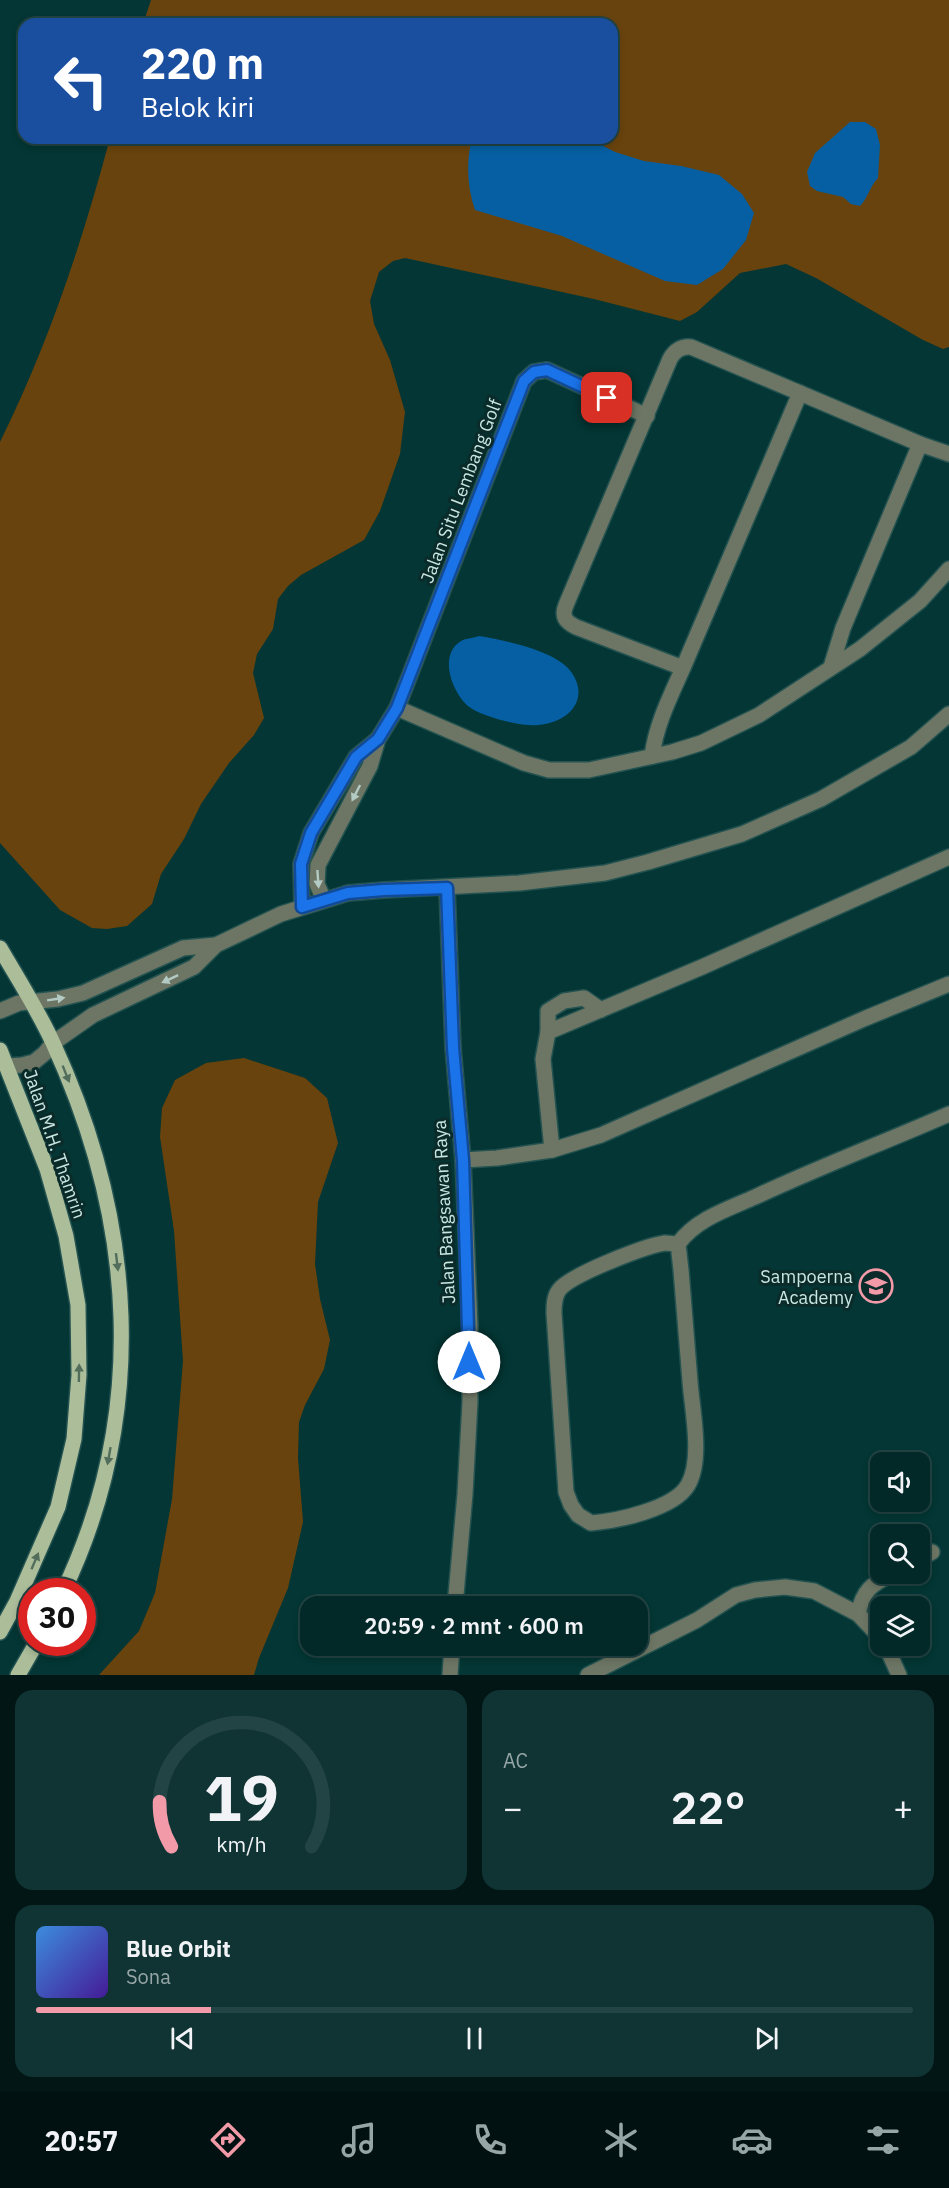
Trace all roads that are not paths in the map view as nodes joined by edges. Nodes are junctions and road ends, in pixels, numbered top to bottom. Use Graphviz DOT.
graph roads {
  1 [pos="800,393"];
  2 [pos="647,416"];
  3 [pos="921,444"];
  4 [pos="949,454"];
  5 [pos="949,569"];
  6 [pos="683,668"];
  7 [pos="831,668"];
  8 [pos="397,708"];
  9 [pos="949,714"];
  10 [pos="378,739"];
  11 [pos="652,756"];
  12 [pos="326,811"];
  13 [pos="341,823"];
  14 [pos="949,857"];
  15 [pos="447,888"];
  16 [pos="324,900"];
  17 [pos="302,907"];
  18 [pos="216,945"];
  19 [pos="0,948"];
  20 [pos="949,984"];
  21 [pos="32,1002"];
  22 [pos="601,1010"];
  23 [pos="0,1011"];
  24 [pos="548,1032"];
  25 [pos="53,1043"];
  26 [pos="0,1050"];
  27 [pos="7,1065"];
  28 [pos="949,1114"];
  29 [pos="552,1150"];
  30 [pos="463,1160"];
  31 [pos="678,1244"];
  32 [pos="70,1578"];
  33 [pos="875,1584"];
  34 [pos="456,1596"];
  35 [pos="858,1614"];
  36 [pos="870,1627"];
  37 [pos="0,1632"];
  38 [pos="29,1656"];
  39 [pos="451,1656"];
  40 [pos="890,1656"];
  41 [pos="18,1675"];
  42 [pos="450,1675"];
  43 [pos="588,1675"];
  44 [pos="899,1675"];
  1 -- 2 [label="street"];
  1 -- 3 [label="street"];
  1 -- 6 [label="street"];
  2 -- 6 [label="street"];
  2 -- 8 [label="street, Jalan Situ Lembang Golf"];
  3 -- 4 [label="street"];
  3 -- 7 [label="street"];
  5 -- 7 [label="street"];
  6 -- 11 [label="street"];
  7 -- 11 [label="street"];
  8 -- 10 [label="street, Jalan Situ Lembang Golf"];
  8 -- 11 [label="street"];
  9 -- 15 [label="street"];
  10 -- 12 [label="street, Jalan Situ Lembang Golf"];
  10 -- 13 [label="street, Jalan Situ Lembang Golf, one-way"];
  12 -- 13 [label="street"];
  12 -- 17 [label="street, Jalan Situ Lembang Golf"];
  13 -- 16 [label="street, Jalan Situ Lembang Golf, one-way"];
  14 -- 22 [label="street"];
  15 -- 16 [label="street"];
  15 -- 30 [label="street, Jalan Bangsawan Raya"];
  16 -- 17 [label="street"];
  17 -- 18 [label="street"];
  21 -- 18 [label="street, one-way"];
  18 -- 25 [label="street, one-way"];
  19 -- 21 [label="main road, Jalan M.H. Thamrin"];
  20 -- 29 [label="street"];
  21 -- 23 [label="street"];
  21 -- 25 [label="main road, Jalan M.H. Thamrin"];
  22 -- 24 [label="street"];
  22 -- 24 [label="street"];
  24 -- 29 [label="street"];
  25 -- 27 [label="street"];
  25 -- 32 [label="main road, Jalan M.H. Thamrin, one-way"];
  26 -- 27 [label="main road, Jalan M.H. Thamrin"];
  37 -- 27 [label="main road, Jalan M.H. Thamrin, one-way"];
  28 -- 31 [label="street"];
  29 -- 30 [label="street"];
  30 -- 34 [label="street, Jalan Bangsawan Raya"];
  31 -- 31 [label="street"];
  33 -- 35 [label="street"];
  35 -- 36 [label="street"];
  35 -- 43 [label="street"];
  38 -- 41 [label="main road"];
  39 -- 42 [label="street"];
  40 -- 44 [label="street"];
}
